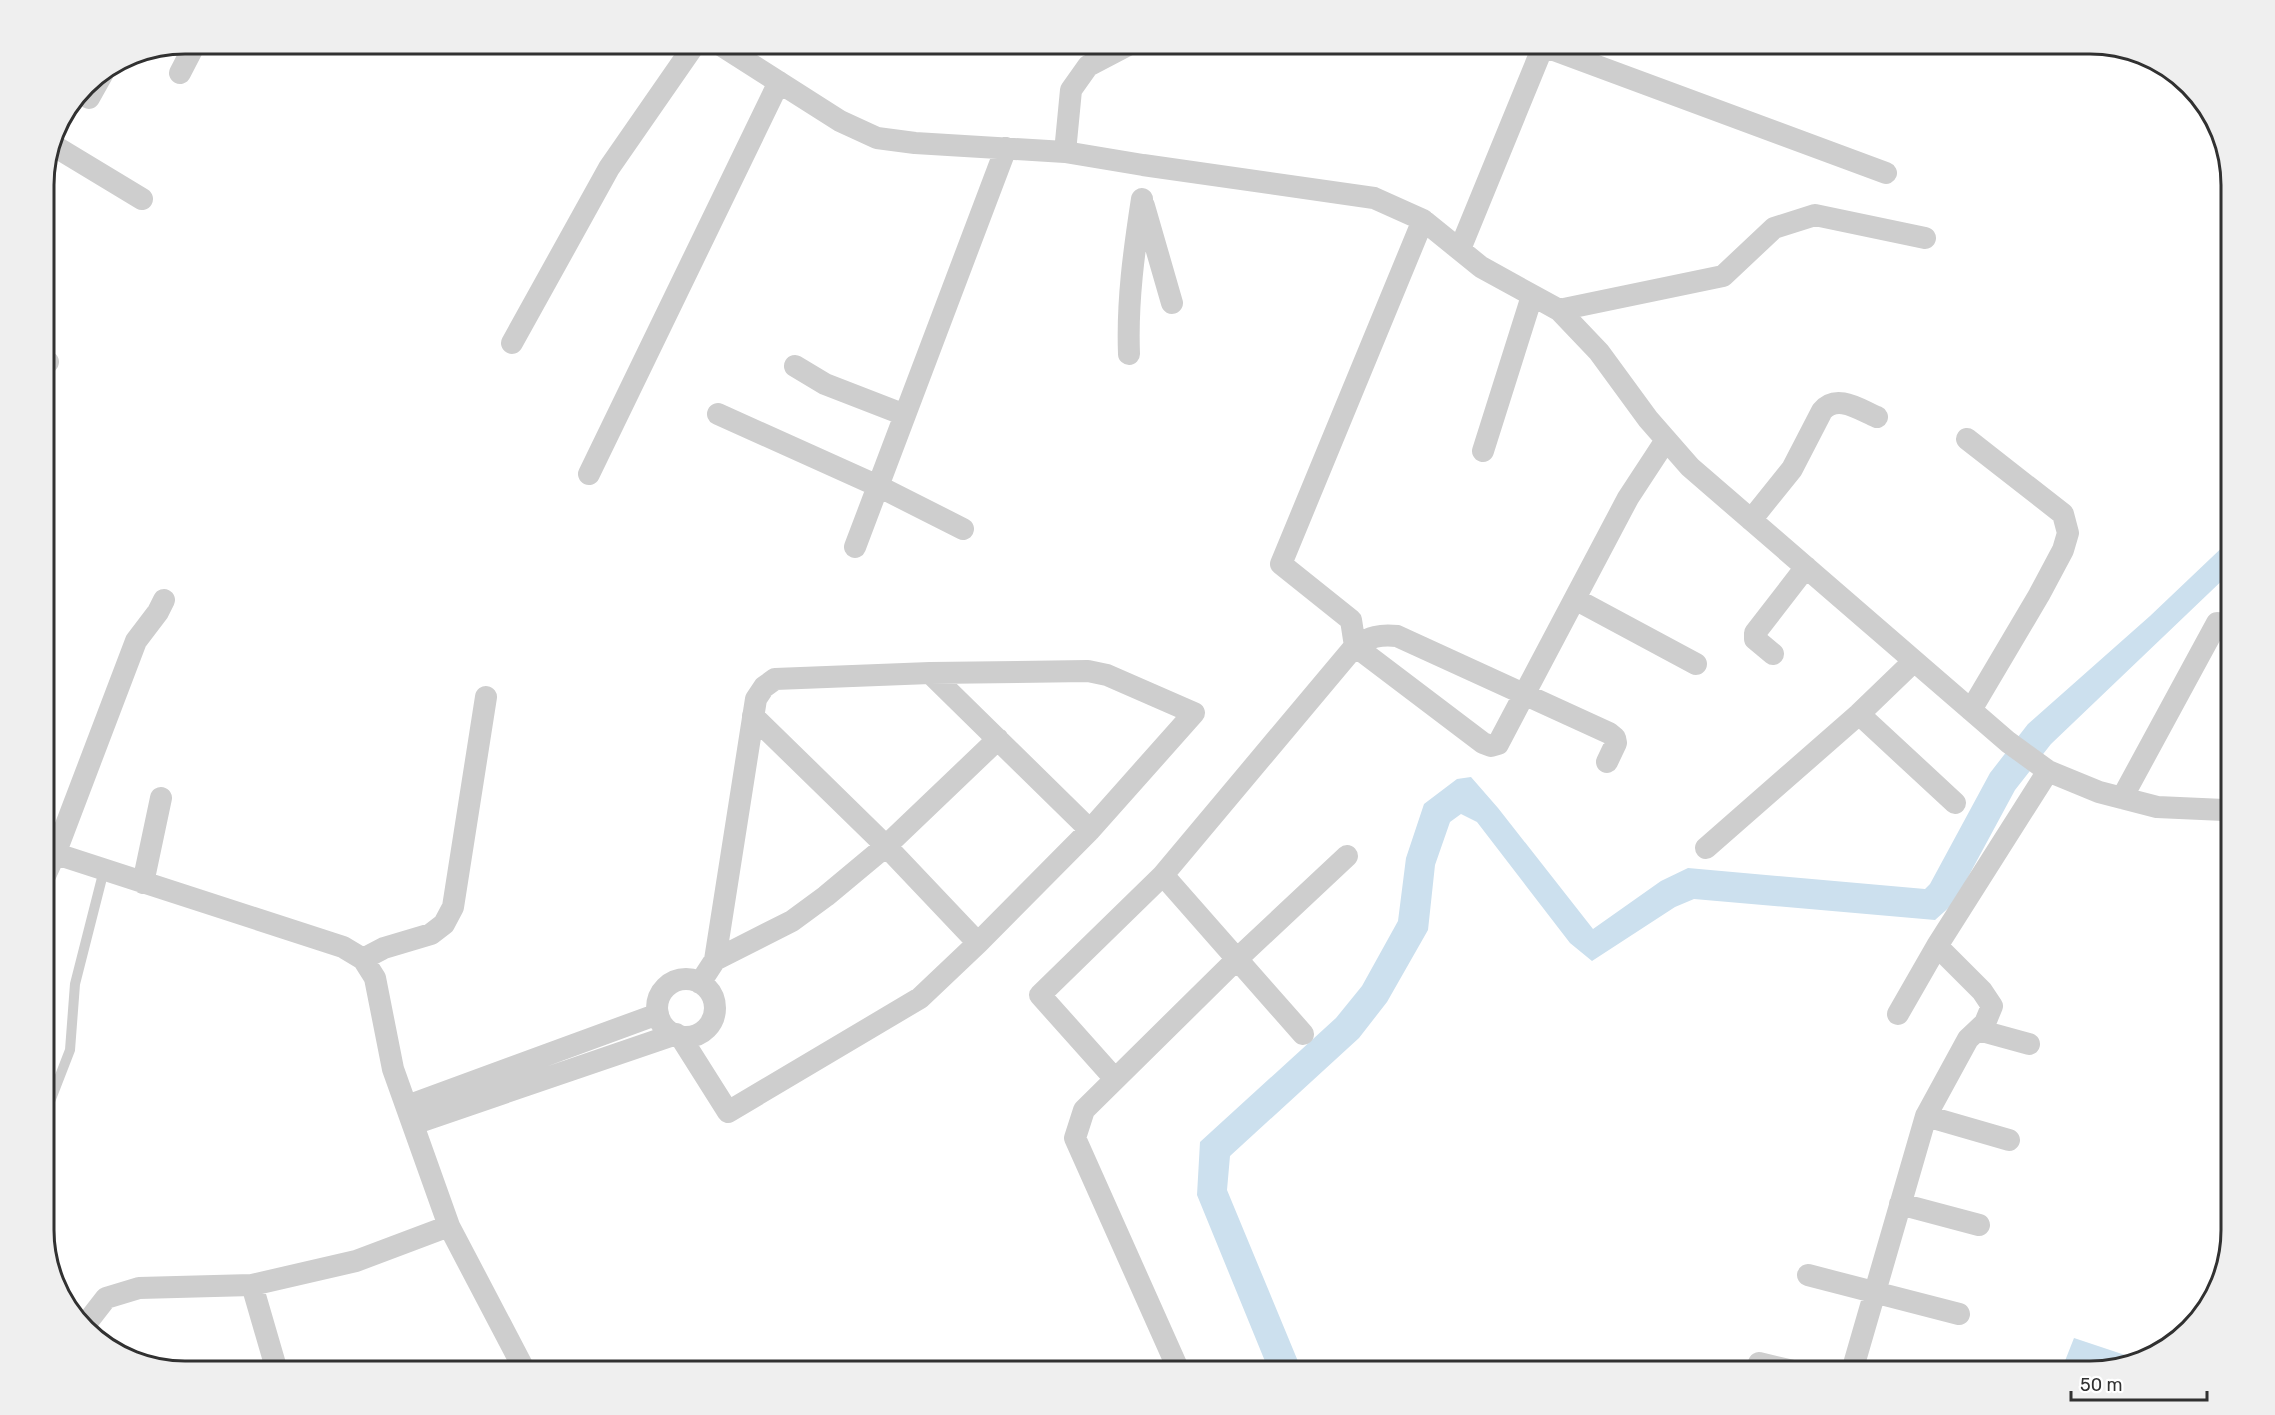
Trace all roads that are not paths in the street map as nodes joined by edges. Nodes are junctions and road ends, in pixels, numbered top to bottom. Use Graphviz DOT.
graph roads {
  1 [pos="190,54"];
  2 [pos="688,54"];
  3 [pos="735,54"];
  4 [pos="1111,54"];
  5 [pos="1540,54"];
  6 [pos="1568,54"];
  7 [pos="180,73"];
  8 [pos="779,82"];
  9 [pos="93,91"];
  10 [pos="89,98"];
  11 [pos="1006,148"];
  12 [pos="59,149"];
  13 [pos="1065,152"];
  14 [pos="1143,165"];
  15 [pos="1886,173"];
  16 [pos="142,199"];
  17 [pos="1142,199"];
  18 [pos="1423,220"];
  19 [pos="1925,238"];
  20 [pos="1460,249"];
  21 [pos="1532,296"];
  22 [pos="1172,303"];
  23 [pos="1559,310"];
  24 [pos="512,343"];
  25 [pos="1129,354"];
  26 [pos="795,366"];
  27 [pos="718,414"];
  28 [pos="905,415"];
  29 [pos="1877,417"];
  30 [pos="1967,439"];
  31 [pos="1666,441"];
  32 [pos="1483,451"];
  33 [pos="590,474"];
  34 [pos="878,486"];
  35 [pos="1751,520"];
  36 [pos="963,529"];
  37 [pos="855,548"];
  38 [pos="1806,567"];
  39 [pos="1575,599"];
  40 [pos="164,600"];
  41 [pos="2217,623"];
  42 [pos="1355,646"];
  43 [pos="1773,654"];
  44 [pos="1914,661"];
  45 [pos="1696,664"];
  46 [pos="930,673"];
  47 [pos="1525,693"];
  48 [pos="486,697"];
  49 [pos="1971,710"];
  50 [pos="1859,714"];
  51 [pos="753,716"];
  52 [pos="998,739"];
  53 [pos="1607,762"];
  54 [pos="2043,768"];
  55 [pos="161,798"];
  56 [pos="2122,798"];
  57 [pos="1955,804"];
  58 [pos="2221,810"];
  59 [pos="1090,830"];
  60 [pos="54,842"];
  61 [pos="886,846"];
  62 [pos="1706,848"];
  63 [pos="54,853"];
  64 [pos="1347,856"];
  65 [pos="104,870"];
  66 [pos="1163,875"];
  67 [pos="143,883"];
  68 [pos="978,943"];
  69 [pos="1937,946"];
  70 [pos="363,959"];
  71 [pos="715,960"];
  72 [pos="1236,960"];
  73 [pos="700,983"];
  74 [pos="658,1014"];
  75 [pos="1898,1014"];
  76 [pos="1978,1030"];
  77 [pos="1303,1034"];
  78 [pos="678,1035"];
  79 [pos="2029,1044"];
  80 [pos="1115,1079"];
  81 [pos="54,1091"];
  82 [pos="410,1115"];
  83 [pos="1926,1116"];
  84 [pos="2009,1140"];
  85 [pos="1900,1204"];
  86 [pos="1979,1225"];
  87 [pos="449,1226"];
  88 [pos="1809,1275"];
  89 [pos="252,1285"];
  90 [pos="1875,1293"];
  91 [pos="1959,1314"];
  92 [pos="89,1319"];
  93 [pos="271,1361"];
  94 [pos="520,1361"];
  95 [pos="1175,1361"];
  96 [pos="1855,1361"];
  1 -- 7 [label="street"];
  2 -- 24 [label="street"];
  3 -- 8 [label="street"];
  4 -- 13 [label="street"];
  5 -- 20 [label="street"];
  6 -- 15 [label="street"];
  8 -- 11 [label="street"];
  8 -- 33 [label="street"];
  9 -- 10 [label="street"];
  11 -- 13 [label="street"];
  11 -- 28 [label="street"];
  12 -- 16 [label="street"];
  13 -- 14 [label="street"];
  14 -- 17 [label="street"];
  14 -- 18 [label="street"];
  17 -- 22 [label="street"];
  17 -- 25 [label="street"];
  18 -- 20 [label="street"];
  18 -- 42 [label="street"];
  19 -- 23 [label="street"];
  20 -- 21 [label="street"];
  21 -- 23 [label="street"];
  21 -- 32 [label="street"];
  23 -- 31 [label="street"];
  26 -- 28 [label="street"];
  27 -- 34 [label="street"];
  28 -- 34 [label="street"];
  29 -- 35 [label="street"];
  30 -- 49 [label="street"];
  31 -- 35 [label="street"];
  31 -- 39 [label="street"];
  34 -- 36 [label="street"];
  34 -- 37 [label="street"];
  35 -- 38 [label="street"];
  38 -- 43 [label="street"];
  38 -- 44 [label="street"];
  39 -- 45 [label="street"];
  39 -- 47 [label="street"];
  40 -- 60 [label="street"];
  41 -- 56 [label="street"];
  42 -- 47 [label="street"];
  42 -- 47 [label="street"];
  42 -- 66 [label="street"];
  44 -- 49 [label="street"];
  44 -- 50 [label="street"];
  46 -- 51 [label="street"];
  46 -- 52 [label="street"];
  46 -- 59 [label="street"];
  47 -- 53 [label="street"];
  48 -- 70 [label="street"];
  49 -- 54 [label="street"];
  50 -- 57 [label="street"];
  50 -- 62 [label="street"];
  51 -- 61 [label="street"];
  51 -- 71 [label="street"];
  52 -- 59 [label="street"];
  52 -- 61 [label="street"];
  54 -- 56 [label="street"];
  54 -- 69 [label="street"];
  55 -- 67 [label="street"];
  56 -- 58 [label="street"];
  59 -- 68 [label="street"];
  61 -- 68 [label="street"];
  61 -- 71 [label="street"];
  63 -- 65 [label="street"];
  64 -- 72 [label="street"];
  65 -- 67 [label="street"];
  65 -- 81 [label="lane"];
  66 -- 72 [label="street"];
  66 -- 80 [label="street"];
  67 -- 70 [label="street"];
  68 -- 78 [label="street"];
  69 -- 75 [label="street"];
  69 -- 76 [label="street"];
  70 -- 82 [label="street"];
  71 -- 73 [label="street"];
  72 -- 77 [label="street"];
  72 -- 80 [label="street"];
  73 -- 74 [label="street"];
  73 -- 78 [label="street"];
  74 -- 78 [label="street"];
  74 -- 82 [label="street"];
  76 -- 79 [label="street"];
  76 -- 83 [label="street"];
  78 -- 82 [label="street"];
  80 -- 95 [label="street"];
  82 -- 87 [label="street"];
  83 -- 84 [label="street"];
  83 -- 85 [label="street"];
  85 -- 86 [label="street"];
  85 -- 90 [label="street"];
  87 -- 89 [label="street"];
  87 -- 94 [label="street"];
  88 -- 90 [label="street"];
  89 -- 92 [label="street"];
  89 -- 93 [label="street"];
  90 -- 91 [label="street"];
  90 -- 96 [label="street"];
}
